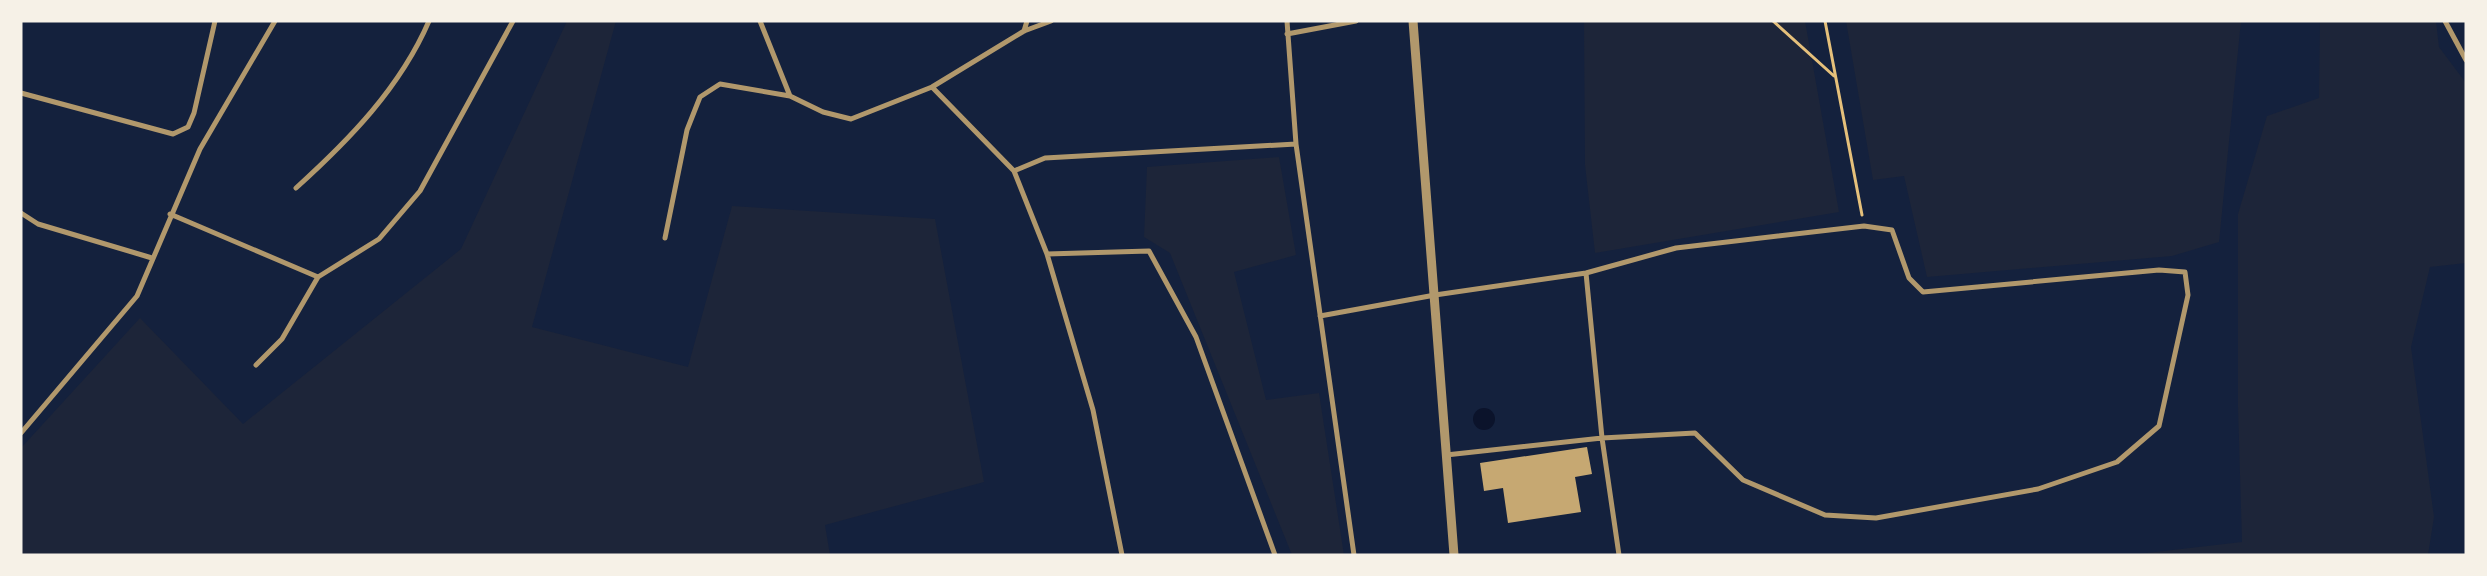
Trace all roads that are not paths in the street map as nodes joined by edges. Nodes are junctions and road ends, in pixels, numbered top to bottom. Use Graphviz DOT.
graph roads {
  1 [pos="215,21"];
  2 [pos="275,21"];
  3 [pos="429,21"];
  4 [pos="513,21"];
  5 [pos="760,21"];
  6 [pos="1027,21"];
  7 [pos="1051,21"];
  8 [pos="1286,21"];
  9 [pos="1356,21"];
  10 [pos="1413,21"];
  11 [pos="2445,21"];
  12 [pos="1024,31"];
  13 [pos="1287,34"];
  14 [pos="2466,60"];
  15 [pos="932,87"];
  16 [pos="21,93"];
  17 [pos="790,96"];
  18 [pos="1296,144"];
  19 [pos="1014,171"];
  20 [pos="296,188"];
  21 [pos="21,213"];
  22 [pos="170,214"];
  23 [pos="665,238"];
  24 [pos="1048,254"];
  25 [pos="152,258"];
  26 [pos="1586,273"];
  27 [pos="318,277"];
  28 [pos="1435,295"];
  29 [pos="1320,316"];
  30 [pos="256,365"];
  31 [pos="21,433"];
  32 [pos="1602,438"];
  33 [pos="1445,455"];
  34 [pos="1122,555"];
  35 [pos="1275,555"];
  36 [pos="1354,555"];
  37 [pos="1454,555"];
  38 [pos="1619,555"];
  1 -- 16 [label="street"];
  2 -- 22 [label="street"];
  3 -- 20 [label="street"];
  4 -- 27 [label="street"];
  5 -- 17 [label="street"];
  6 -- 12 [label="street"];
  7 -- 12 [label="street"];
  8 -- 13 [label="street"];
  9 -- 13 [label="street"];
  10 -- 28 [label="street"];
  11 -- 14 [label="street"];
  12 -- 15 [label="street"];
  13 -- 18 [label="street"];
  15 -- 17 [label="street"];
  15 -- 19 [label="street"];
  17 -- 23 [label="street"];
  18 -- 19 [label="street"];
  18 -- 29 [label="street"];
  19 -- 24 [label="street"];
  21 -- 25 [label="street"];
  22 -- 25 [label="street"];
  22 -- 27 [label="street"];
  24 -- 34 [label="street"];
  24 -- 35 [label="street"];
  25 -- 31 [label="street"];
  26 -- 28 [label="street"];
  26 -- 32 [label="street"];
  26 -- 32 [label="street"];
  27 -- 30 [label="street"];
  28 -- 29 [label="street"];
  28 -- 33 [label="street"];
  29 -- 36 [label="street"];
  32 -- 33 [label="street"];
  32 -- 38 [label="street"];
  33 -- 37 [label="street"];
}
